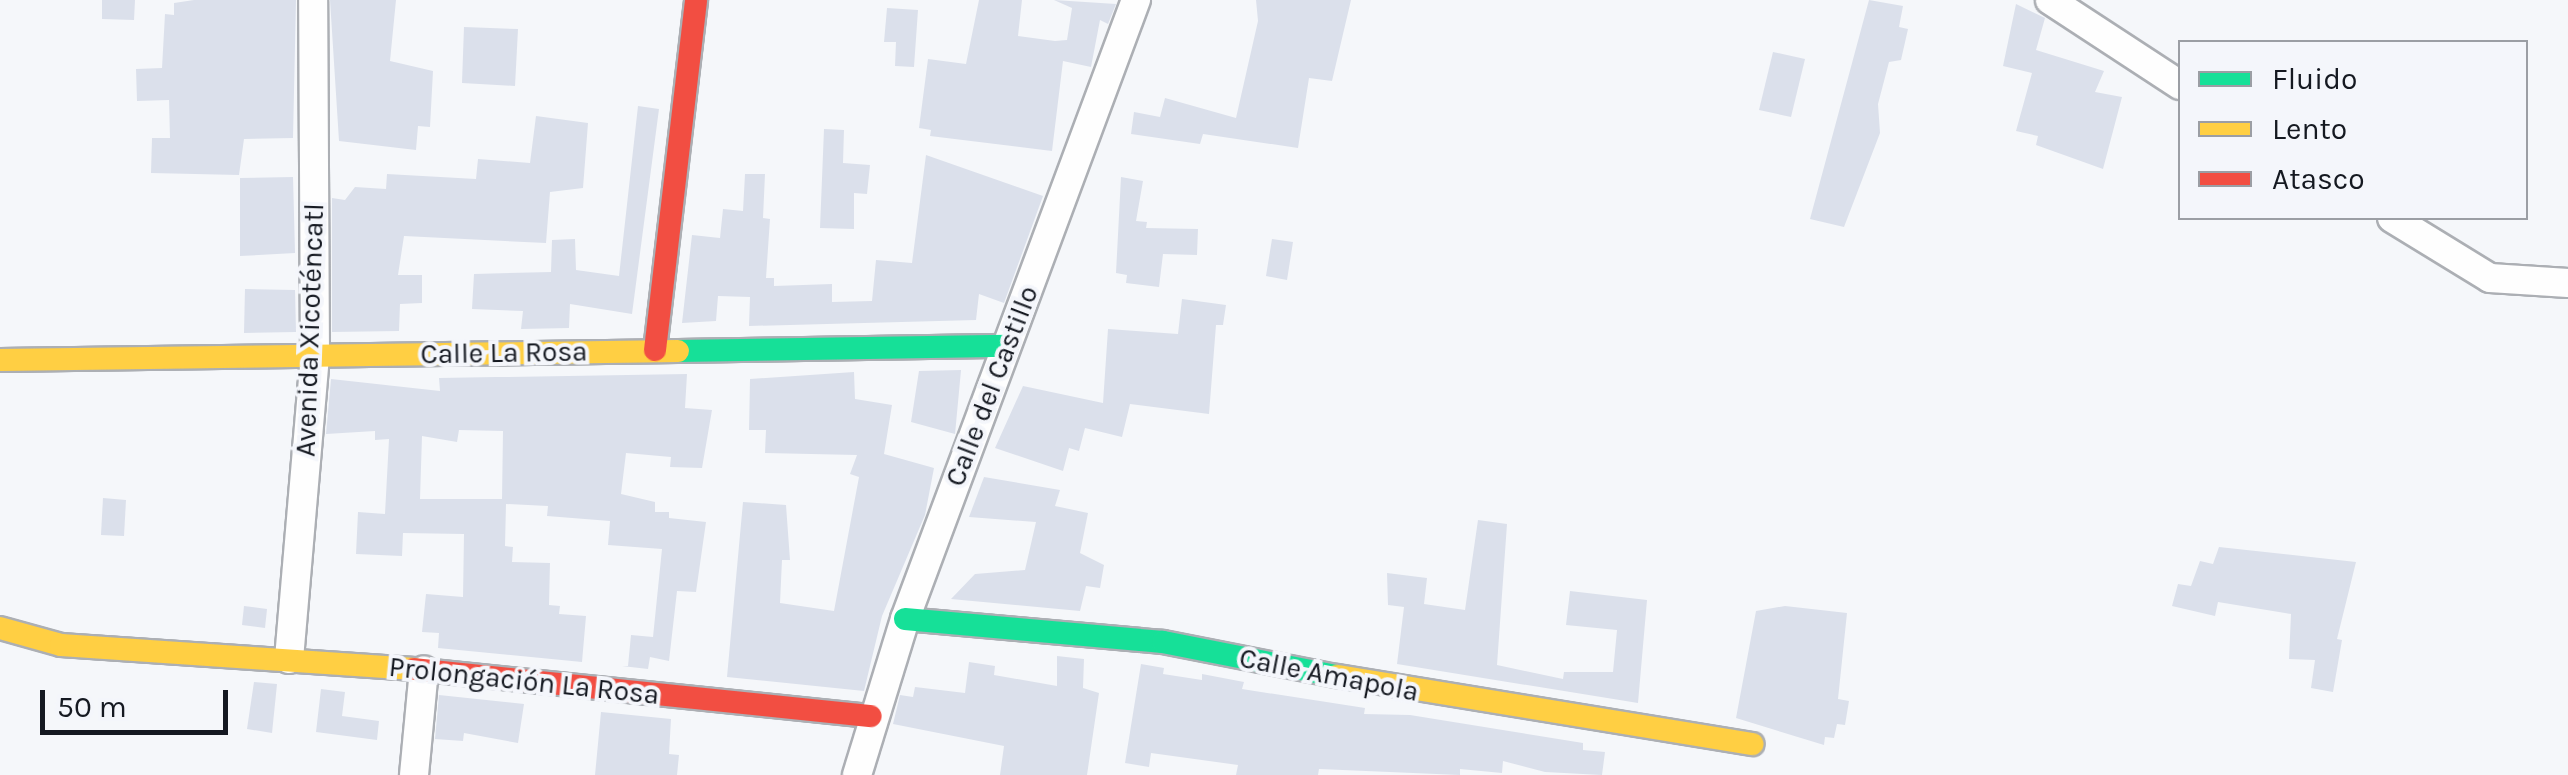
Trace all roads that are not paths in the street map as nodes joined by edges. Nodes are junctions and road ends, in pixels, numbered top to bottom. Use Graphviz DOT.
graph roads {
  1 [pos="313,0"];
  2 [pos="696,0"];
  3 [pos="1136,0"];
  4 [pos="2050,0"];
  5 [pos="2178,85"];
  6 [pos="2395,220"];
  7 [pos="2568,283"];
  8 [pos="1008,346"];
  9 [pos="656,350"];
  10 [pos="315,356"];
  11 [pos="0,360"];
  12 [pos="905,620"];
  13 [pos="0,628"];
  14 [pos="289,659"];
  15 [pos="424,670"];
  16 [pos="871,716"];
  17 [pos="1752,744"];
  18 [pos="414,775"];
  19 [pos="856,775"];
  1 -- 10 [label="street, Avenida Xicoténcatl"];
  2 -- 9 [label="street"];
  3 -- 8 [label="street, Calle del Castillo"];
  4 -- 5 [label="street"];
  6 -- 7 [label="street"];
  8 -- 9 [label="street, Calle La Rosa"];
  8 -- 12 [label="street, Calle del Castillo"];
  9 -- 10 [label="street, Calle La Rosa"];
  10 -- 11 [label="street, Calle La Rosa"];
  10 -- 14 [label="street, Avenida Xicoténcatl"];
  12 -- 16 [label="street, Calle del Castillo"];
  12 -- 17 [label="street, Calle Amapola"];
  13 -- 14 [label="street, Prolongación La Rosa"];
  14 -- 15 [label="street, Prolongación La Rosa"];
  15 -- 16 [label="street, Prolongación La Rosa"];
  15 -- 18 [label="street"];
  16 -- 19 [label="street, Calle del Castillo"];
}
